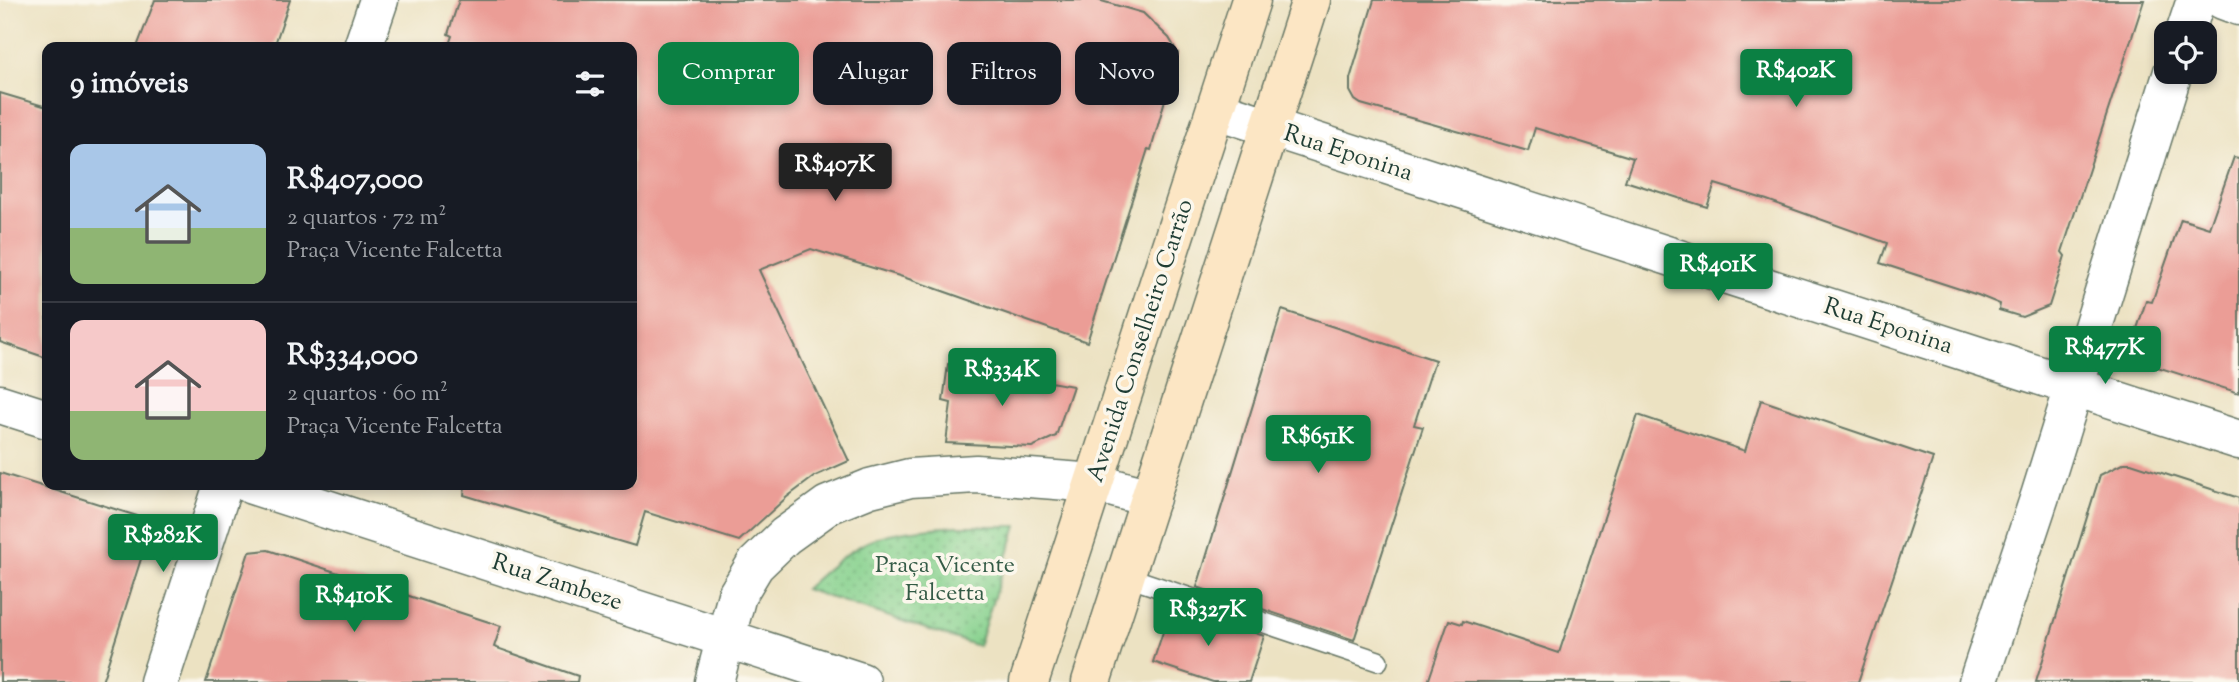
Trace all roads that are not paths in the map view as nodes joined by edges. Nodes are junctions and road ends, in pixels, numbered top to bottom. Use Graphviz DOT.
graph roads {
  1 [pos="379,0"];
  2 [pos="1251,0"];
  3 [pos="2196,0"];
  4 [pos="2223,0"];
  5 [pos="1307,1"];
  6 [pos="2239,6"];
  7 [pos="2189,21"];
  8 [pos="365,42"];
  9 [pos="2169,84"];
  10 [pos="1217,110"];
  11 [pos="1270,129"];
  12 [pos="2074,386"];
  13 [pos="0,404"];
  14 [pos="42,417"];
  15 [pos="2239,440"];
  16 [pos="1094,483"];
  17 [pos="221,490"];
  18 [pos="268,490"];
  19 [pos="1150,498"];
  20 [pos="1125,576"];
  21 [pos="726,637"];
  22 [pos="1378,661"];
  23 [pos="159,682"];
  24 [pos="714,682"];
  25 [pos="861,682"];
  26 [pos="1029,682"];
  27 [pos="1091,682"];
  28 [pos="1978,682"];
  1 -- 8 [label="street"];
  2 -- 10 [label="main road, Avenida Conselheiro Carrão"];
  3 -- 7 [label="street"];
  4 -- 6 [label="street"];
  5 -- 11 [label="main road"];
  9 -- 12 [label="street"];
  10 -- 11 [label="street, Rua Eponina"];
  10 -- 16 [label="main road, Avenida Conselheiro Carrão"];
  11 -- 12 [label="street, Rua Eponina"];
  11 -- 19 [label="main road"];
  12 -- 15 [label="street, Rua Eponina"];
  12 -- 28 [label="street"];
  13 -- 14 [label="street"];
  16 -- 19 [label="street"];
  16 -- 21 [label="street"];
  16 -- 26 [label="main road, Avenida Conselheiro Carrão"];
  17 -- 23 [label="street"];
  18 -- 21 [label="street, Rua Zambeze"];
  19 -- 20 [label="main road"];
  20 -- 22 [label="lane"];
  20 -- 27 [label="main road"];
  21 -- 24 [label="street"];
  21 -- 25 [label="street, Rua Zambeze"];
}
